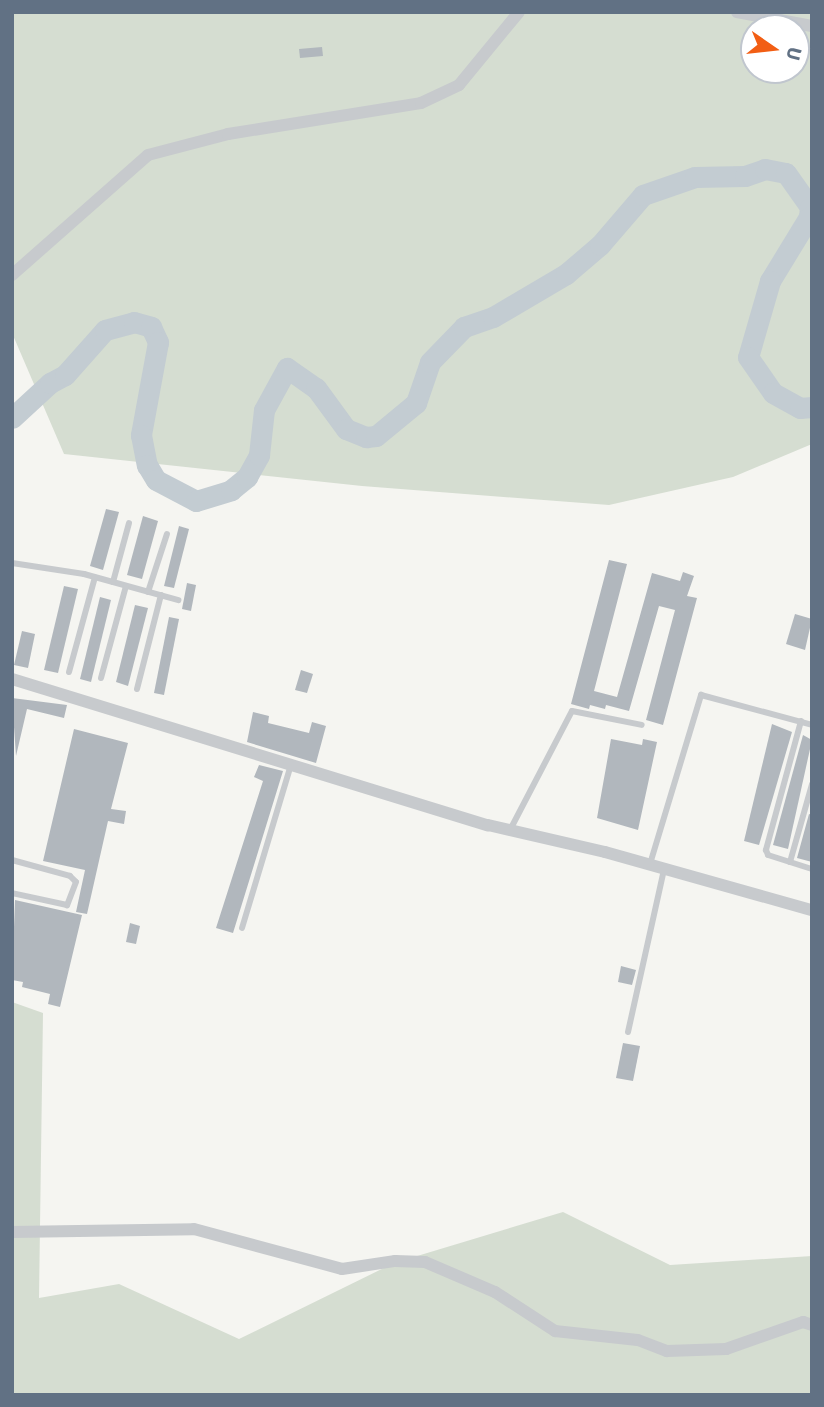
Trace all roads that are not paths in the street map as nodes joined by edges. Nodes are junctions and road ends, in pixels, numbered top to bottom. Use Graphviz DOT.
graph roads {
  1 [pos="519,12"];
  2 [pos="737,12"];
  3 [pos="812,26"];
  4 [pos="12,275"];
  5 [pos="129,523"];
  6 [pos="167,534"];
  7 [pos="12,563"];
  8 [pos="94,577"];
  9 [pos="113,582"];
  10 [pos="126,586"];
  11 [pos="148,592"];
  12 [pos="161,595"];
  13 [pos="178,600"];
  14 [pos="69,672"];
  15 [pos="101,678"];
  16 [pos="12,679"];
  17 [pos="137,689"];
  18 [pos="800,721"];
  19 [pos="642,725"];
  20 [pos="812,725"];
  21 [pos="292,764"];
  22 [pos="812,784"];
  23 [pos="510,830"];
  24 [pos="12,860"];
  25 [pos="790,862"];
  26 [pos="650,864"];
  27 [pos="664,869"];
  28 [pos="812,869"];
  29 [pos="12,893"];
  30 [pos="812,910"];
  31 [pos="242,928"];
  32 [pos="628,1032"];
  33 [pos="12,1232"];
  34 [pos="812,1325"];
  1 -- 4 [label="street"];
  2 -- 3 [label="street"];
  5 -- 9 [label="lane"];
  6 -- 11 [label="lane"];
  7 -- 8 [label="lane"];
  8 -- 9 [label="lane"];
  8 -- 14 [label="lane"];
  9 -- 10 [label="lane"];
  10 -- 11 [label="lane"];
  10 -- 15 [label="lane"];
  11 -- 12 [label="lane"];
  12 -- 13 [label="lane"];
  12 -- 17 [label="lane"];
  16 -- 21 [label="street"];
  18 -- 20 [label="lane"];
  18 -- 25 [label="lane"];
  18 -- 26 [label="lane"];
  19 -- 23 [label="lane"];
  21 -- 23 [label="street"];
  21 -- 31 [label="lane"];
  22 -- 25 [label="lane"];
  23 -- 26 [label="street"];
  24 -- 29 [label="lane"];
  25 -- 28 [label="lane"];
  26 -- 27 [label="street"];
  27 -- 30 [label="street"];
  27 -- 32 [label="lane"];
  33 -- 34 [label="street"];
}
